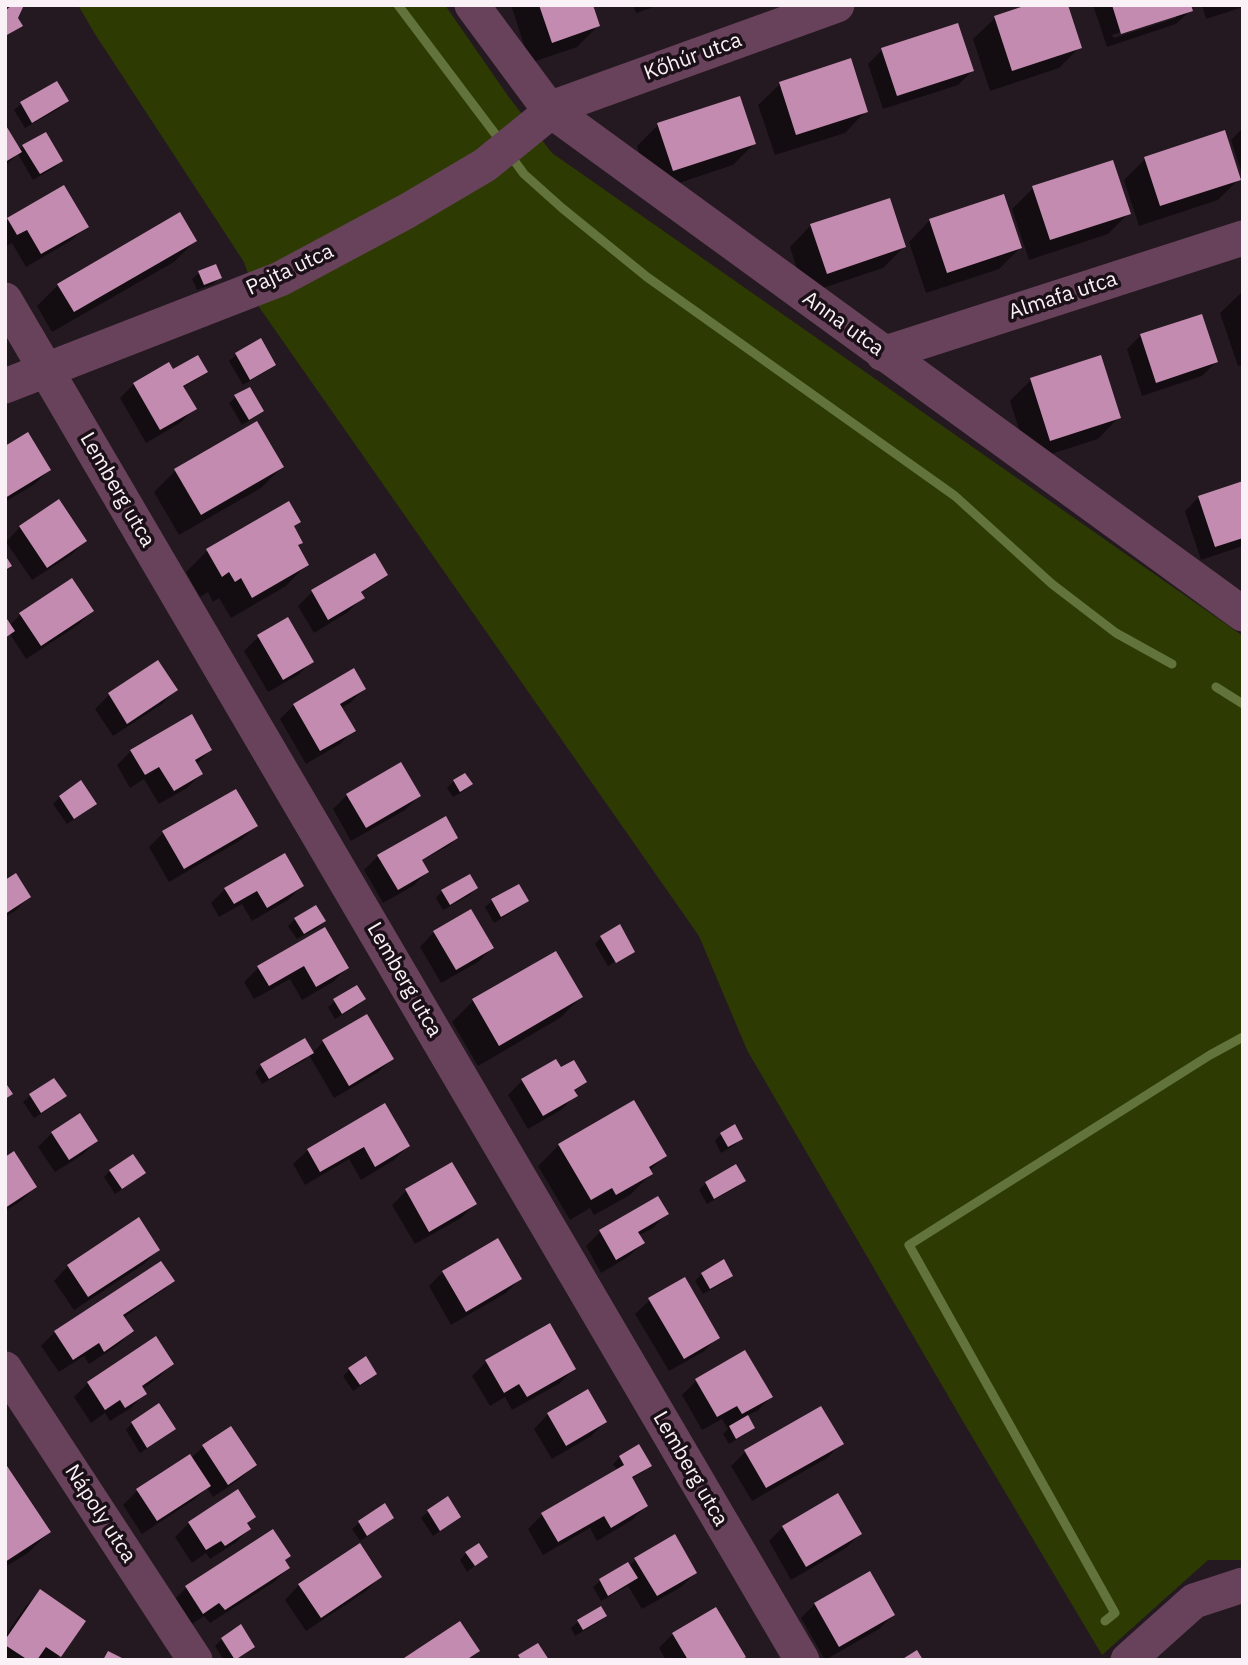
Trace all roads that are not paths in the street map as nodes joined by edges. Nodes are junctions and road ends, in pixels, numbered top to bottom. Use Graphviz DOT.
graph roads {
  1 [pos="472,5"];
  2 [pos="837,5"];
  3 [pos="546,113"];
  4 [pos="1243,238"];
  5 [pos="5,300"];
  6 [pos="883,354"];
  7 [pos="47,370"];
  8 [pos="5,386"];
  9 [pos="1240,609"];
  10 [pos="5,1369"];
  11 [pos="1243,1585"];
  12 [pos="195,1660"];
  13 [pos="802,1660"];
  14 [pos="1128,1660"];
  1 -- 3 [label="street, Anna utca"];
  2 -- 3 [label="street, Kőhúr utca"];
  3 -- 6 [label="street, Anna utca"];
  3 -- 7 [label="street, Pajta utca"];
  4 -- 6 [label="street, Almafa utca"];
  5 -- 7 [label="street, Lemberg utca"];
  6 -- 9 [label="street, Anna utca"];
  7 -- 8 [label="street, Pajta utca"];
  7 -- 13 [label="street, Lemberg utca"];
  10 -- 12 [label="street, Nápoly utca"];
  11 -- 14 [label="street"];
}
